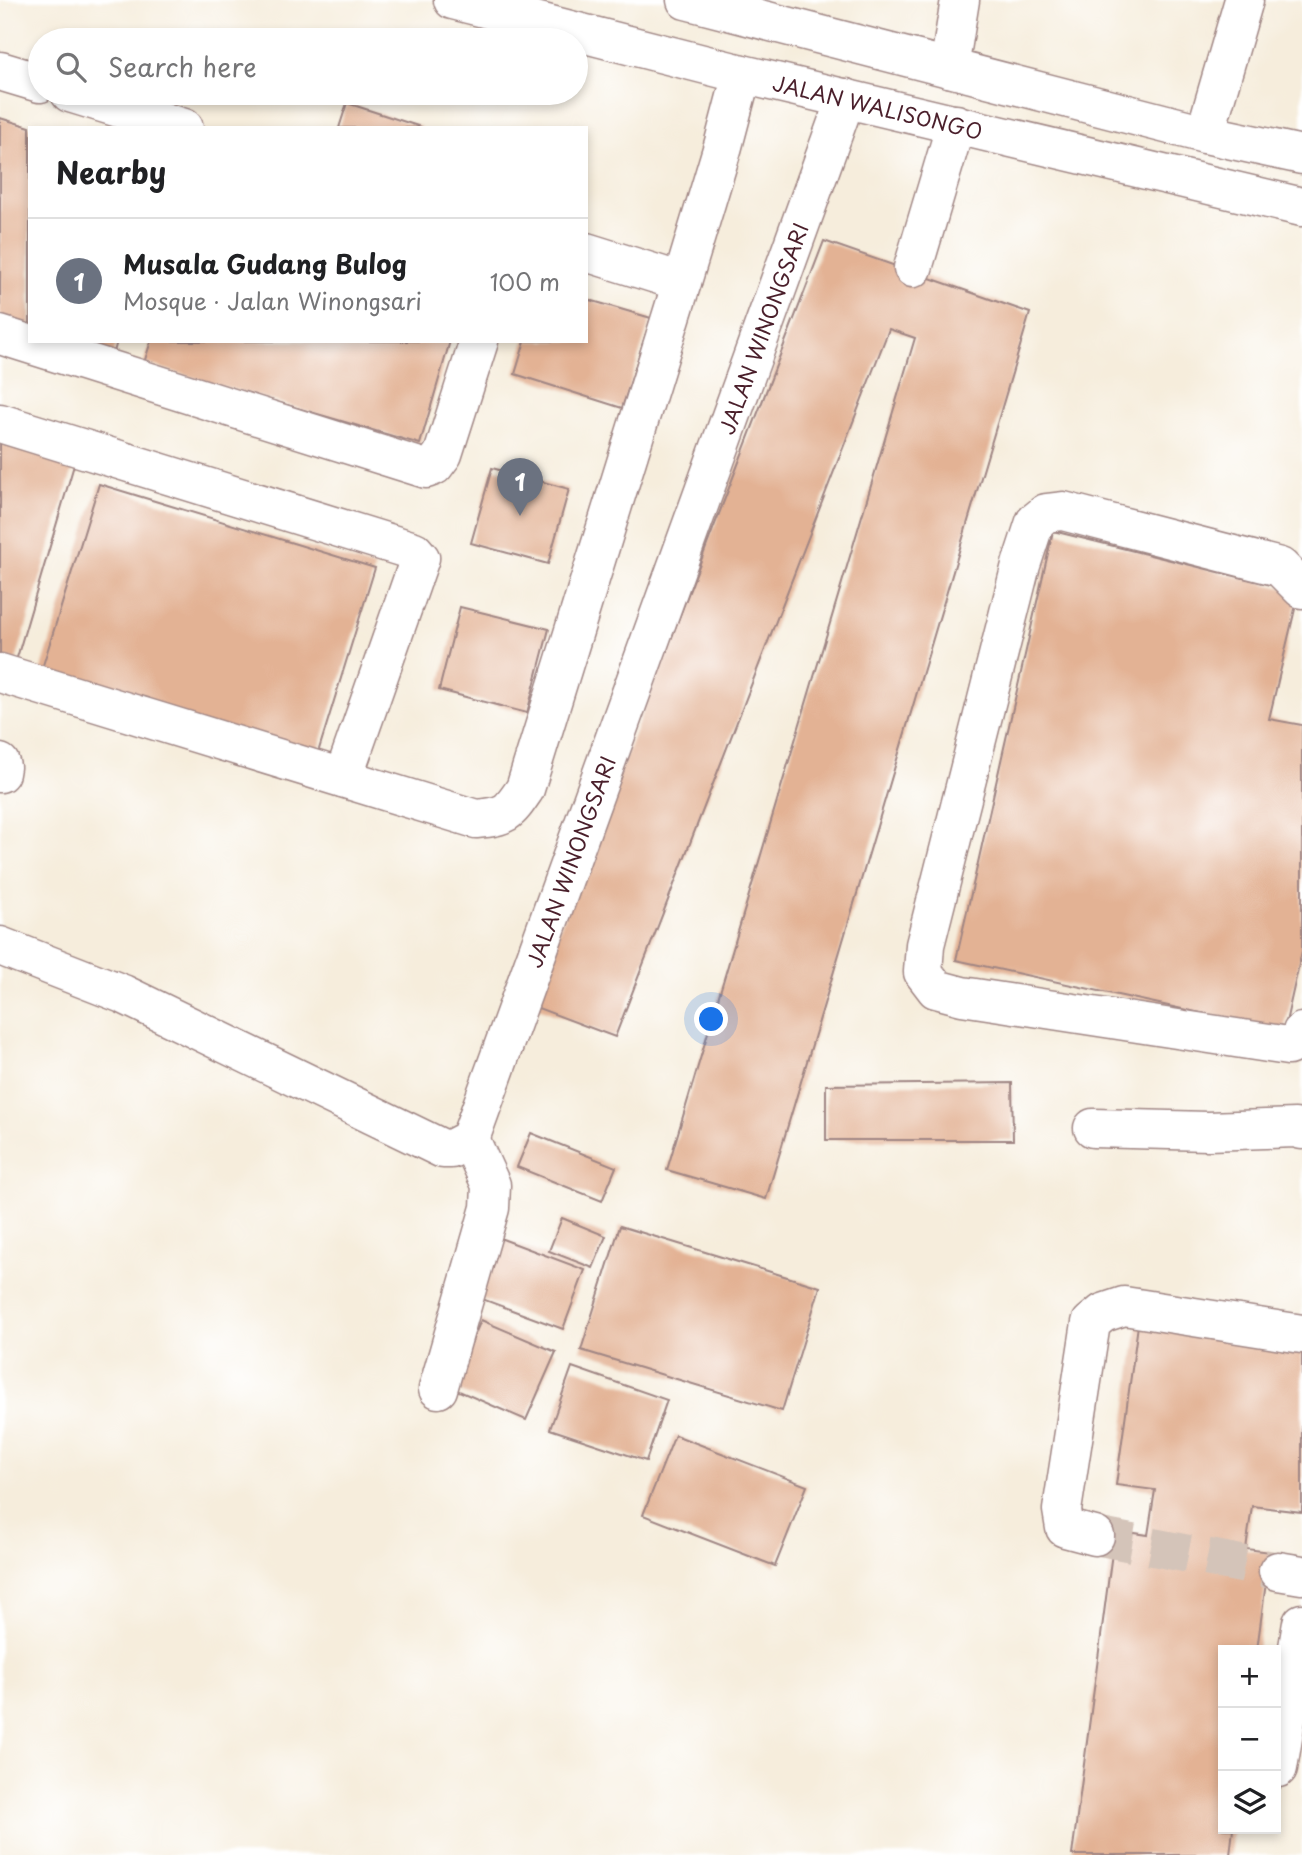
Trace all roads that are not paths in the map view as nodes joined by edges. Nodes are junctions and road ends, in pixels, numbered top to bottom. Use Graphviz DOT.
graph roads {
  1 [pos="453,0"];
  2 [pos="686,0"];
  3 [pos="960,0"];
  4 [pos="1244,0"];
  5 [pos="733,6"];
  6 [pos="562,28"];
  7 [pos="588,35"];
  8 [pos="949,68"];
  9 [pos="0,71"];
  10 [pos="742,74"];
  11 [pos="28,79"];
  12 [pos="846,98"];
  13 [pos="109,105"];
  14 [pos="956,124"];
  15 [pos="177,126"];
  16 [pos="1205,134"];
  17 [pos="1302,155"];
  18 [pos="1302,207"];
  19 [pos="588,253"];
  20 [pos="914,268"];
  21 [pos="682,282"];
  22 [pos="0,335"];
  23 [pos="478,343"];
  24 [pos="0,423"];
  25 [pos="1302,589"];
  26 [pos="0,673"];
  27 [pos="0,763"];
  28 [pos="0,773"];
  29 [pos="343,778"];
  30 [pos="0,946"];
  31 [pos="1302,1032"];
  32 [pos="1093,1128"];
  33 [pos="1302,1130"];
  34 [pos="470,1139"];
  35 [pos="1302,1334"];
  36 [pos="438,1388"];
  37 [pos="1095,1536"];
  38 [pos="1302,1623"];
  39 [pos="1281,1750"];
  1 -- 6 [label="main road, JALAN WALISONGO"];
  2 -- 5 [label="main road"];
  3 -- 8 [label="main road"];
  4 -- 16 [label="main road"];
  5 -- 8 [label="main road"];
  7 -- 10 [label="main road, JALAN WALISONGO"];
  8 -- 16 [label="main road"];
  9 -- 11 [label="main road"];
  10 -- 12 [label="main road, JALAN WALISONGO"];
  10 -- 21 [label="main road"];
  12 -- 14 [label="main road, JALAN WALISONGO"];
  12 -- 34 [label="main road, JALAN WINONGSARI"];
  13 -- 15 [label="main road"];
  14 -- 18 [label="main road, JALAN WALISONGO"];
  14 -- 20 [label="main road"];
  16 -- 17 [label="main road"];
  19 -- 21 [label="main road"];
  21 -- 29 [label="main road"];
  22 -- 23 [label="main road"];
  24 -- 29 [label="main road"];
  25 -- 31 [label="main road"];
  26 -- 29 [label="main road"];
  27 -- 28 [label="main road"];
  30 -- 34 [label="main road"];
  32 -- 33 [label="main road"];
  34 -- 36 [label="main road"];
  35 -- 37 [label="main road"];
  38 -- 39 [label="main road"];
}
